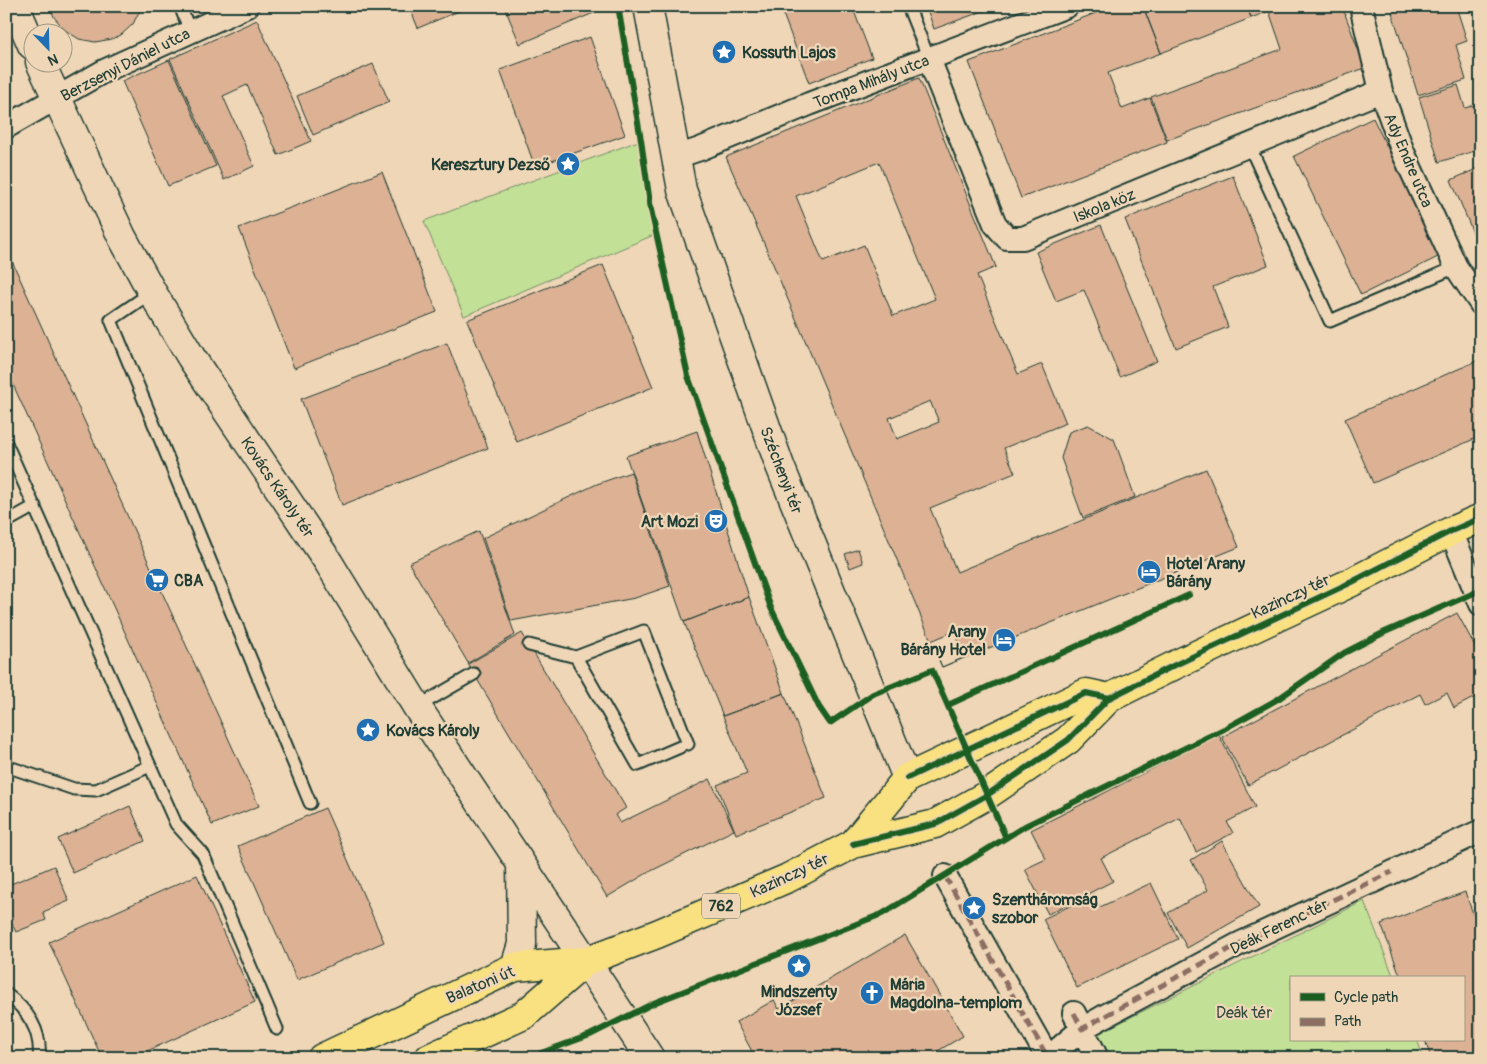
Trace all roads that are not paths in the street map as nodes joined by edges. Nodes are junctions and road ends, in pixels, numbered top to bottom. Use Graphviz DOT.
graph roads {
  1 [pos="15,6"];
  2 [pos="180,6"];
  3 [pos="247,6"];
  4 [pos="648,6"];
  5 [pos="908,6"];
  6 [pos="1067,6"];
  7 [pos="1361,6"];
  8 [pos="22,22"];
  9 [pos="190,31"];
  10 [pos="929,59"];
  11 [pos="44,72"];
  12 [pos="1381,91"];
  13 [pos="56,98"];
  14 [pos="6,127"];
  15 [pos="1249,145"];
  16 [pos="676,157"];
  17 [pos="1456,268"];
  18 [pos="152,292"];
  19 [pos="1481,304"];
  20 [pos="6,443"];
  21 [pos="35,506"];
  22 [pos="1481,518"];
  23 [pos="6,522"];
  24 [pos="1451,531"];
  25 [pos="1481,604"];
  26 [pos="529,645"];
  27 [pos="576,657"];
  28 [pos="474,674"];
  29 [pos="1109,698"];
  30 [pos="417,707"];
  31 [pos="6,766"];
  32 [pos="150,766"];
  33 [pos="907,778"];
  34 [pos="310,803"];
  35 [pos="1480,833"];
  36 [pos="853,844"];
  37 [pos="521,864"];
  38 [pos="945,876"];
  39 [pos="586,961"];
  40 [pos="515,967"];
  41 [pos="6,994"];
  42 [pos="1078,1021"];
  43 [pos="277,1029"];
  44 [pos="39,1058"];
  45 [pos="322,1058"];
  46 [pos="429,1058"];
  47 [pos="650,1058"];
  48 [pos="1048,1058"];
  49 [pos="1097,1058"];
  1 -- 8 [label="main road"];
  2 -- 9 [label="lane"];
  3 -- 9 [label="street, Berzsenyi Dániel utca"];
  4 -- 16 [label="main road, Széchenyi tér"];
  5 -- 10 [label="lane"];
  6 -- 10 [label="street, Tompa Mihály utca"];
  7 -- 12 [label="street, Ady Endre utca"];
  9 -- 13 [label="street, Berzsenyi Dániel utca"];
  10 -- 15 [label="street, Iskola köz"];
  10 -- 16 [label="street, Tompa Mihály utca"];
  11 -- 13 [label="main road, Kovács Károly tér"];
  12 -- 15 [label="street, Iskola köz"];
  12 -- 17 [label="street, Ady Endre utca"];
  13 -- 14 [label="street, Berzsenyi Dániel utca"];
  13 -- 18 [label="main road, Kovács Károly tér"];
  15 -- 17 [label="lane"];
  16 -- 33 [label="main road, Széchenyi tér"];
  17 -- 19 [label="street, Ady Endre utca"];
  18 -- 30 [label="main road, Kovács Károly tér"];
  18 -- 34 [label="lane"];
  20 -- 21 [label="lane"];
  21 -- 23 [label="lane"];
  21 -- 32 [label="lane"];
  22 -- 24 [label="main road, Kazinczy tér / 762"];
  24 -- 25 [label="street"];
  24 -- 29 [label="main road, Kazinczy tér / 762"];
  26 -- 27 [label="lane"];
  27 -- 27 [label="lane"];
  28 -- 30 [label="lane"];
  29 -- 33 [label="main road, Kazinczy tér"];
  29 -- 36 [label="main road, Kazinczy tér / 762"];
  30 -- 37 [label="main road, Kovács Károly tér"];
  31 -- 32 [label="lane"];
  32 -- 43 [label="lane"];
  33 -- 36 [label="main road, Kazinczy tér"];
  35 -- 42 [label="street, Deák Ferenc tér"];
  36 -- 39 [label="main road, Kazinczy tér / 762"];
  37 -- 39 [label="main road, Kovács Károly tér"];
  37 -- 40 [label="main road"];
  38 -- 48 [label="street, Deák Ferenc tér"];
  39 -- 40 [label="main road, Balatoni út / 762"];
  39 -- 46 [label="main road, 762"];
  39 -- 47 [label="main road, Kovács Károly tér"];
  40 -- 45 [label="main road, Balatoni út / 762"];
  41 -- 44 [label="lane"];
  42 -- 48 [label="street, Deák Ferenc tér"];
  42 -- 49 [label="street"];
}
